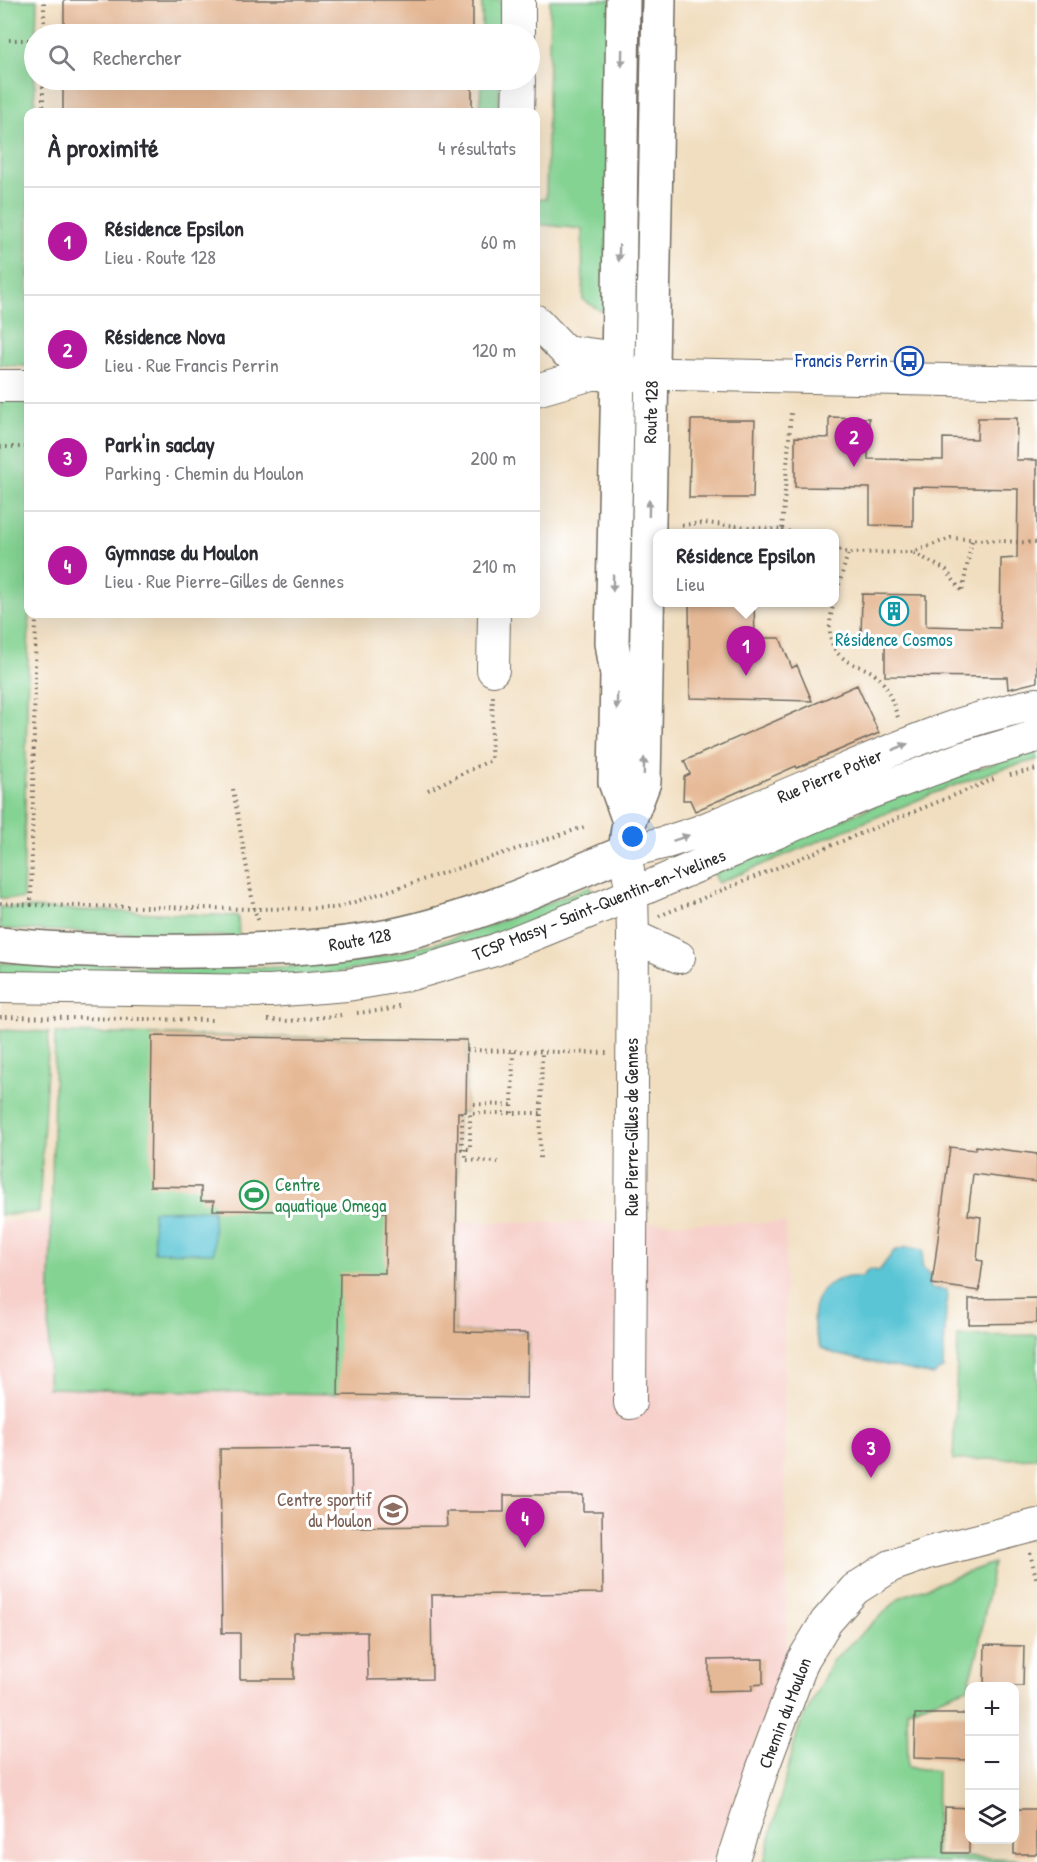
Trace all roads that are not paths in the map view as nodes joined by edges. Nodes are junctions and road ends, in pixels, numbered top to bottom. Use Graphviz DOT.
graph roads {
  1 [pos="519,0"];
  2 [pos="623,0"];
  3 [pos="659,0"];
  4 [pos="519,24"];
  5 [pos="519,90"];
  6 [pos="518,108"];
  7 [pos="540,325"];
  8 [pos="618,366"];
  9 [pos="652,374"];
  10 [pos="1037,382"];
  11 [pos="0,386"];
  12 [pos="24,386"];
  13 [pos="540,389"];
  14 [pos="494,618"];
  15 [pos="494,670"];
  16 [pos="1037,704"];
  17 [pos="1037,736"];
  18 [pos="627,837"];
  19 [pos="632,894"];
  20 [pos="633,936"];
  21 [pos="0,944"];
  22 [pos="50,950"];
  23 [pos="0,951"];
  24 [pos="679,957"];
  25 [pos="0,987"];
  26 [pos="630,1403"];
  27 [pos="1037,1526"];
  28 [pos="732,1862"];
  1 -- 4 [label="street"];
  2 -- 8 [label="main road, Route 128, one-way"];
  3 -- 9 [label="main road, Route 128"];
  5 -- 6 [label="street"];
  7 -- 8 [label="street"];
  8 -- 9 [label="street"];
  8 -- 13 [label="street"];
  8 -- 18 [label="main road, Route 128, one-way"];
  9 -- 10 [label="street"];
  18 -- 9 [label="main road, Route 128, one-way"];
  11 -- 12 [label="street"];
  14 -- 15 [label="street"];
  18 -- 16 [label="street, Rue Pierre Potier, one-way"];
  17 -- 19 [label="street, TCSP Massy - Saint-Quentin-en-Yvelines"];
  18 -- 19 [label="street, Rue Pierre-Gilles de Gennes"];
  18 -- 22 [label="main road, Route 128"];
  19 -- 20 [label="street, Rue Pierre-Gilles de Gennes"];
  19 -- 25 [label="street, TCSP Massy - Saint-Quentin-en-Yvelines"];
  20 -- 24 [label="street"];
  20 -- 26 [label="street, Rue Pierre-Gilles de Gennes"];
  21 -- 22 [label="main road, Route 128"];
  22 -- 23 [label="main road, Route 128"];
  27 -- 28 [label="street, Chemin du Moulon"];
}
